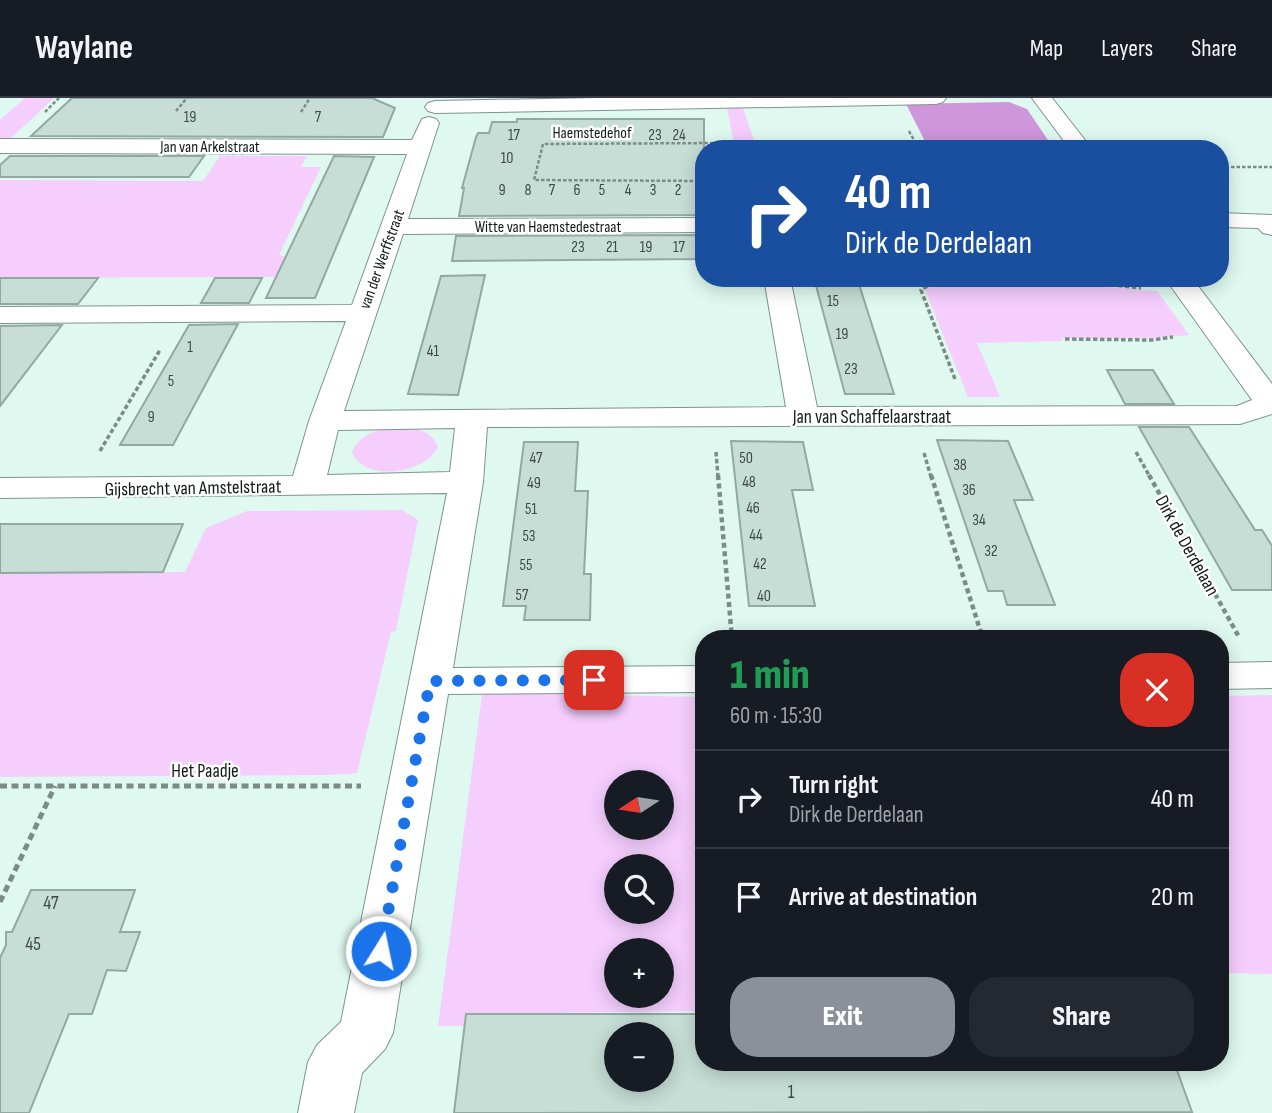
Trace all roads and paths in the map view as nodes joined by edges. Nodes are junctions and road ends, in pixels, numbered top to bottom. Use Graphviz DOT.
graph roads {
  1 [pos="936,98"];
  2 [pos="1042,98"];
  3 [pos="766,99"];
  4 [pos="437,103"];
  5 [pos="1074,140"];
  6 [pos="695,143"];
  7 [pos="0,146"];
  8 [pos="420,147"];
  9 [pos="1229,167"];
  10 [pos="1272,167"];
  11 [pos="695,181"];
  12 [pos="1229,220"];
  13 [pos="695,225"];
  14 [pos="393,227"];
  15 [pos="1272,228"];
  16 [pos="779,287"];
  17 [pos="926,287"];
  18 [pos="1122,287"];
  19 [pos="1151,287"];
  20 [pos="1185,287"];
  21 [pos="361,313"];
  22 [pos="182,314"];
  23 [pos="0,315"];
  24 [pos="1222,337"];
  25 [pos="1065,339"];
  26 [pos="1271,404"];
  27 [pos="1115,415"];
  28 [pos="713,416"];
  29 [pos="803,416"];
  30 [pos="912,416"];
  31 [pos="969,416"];
  32 [pos="472,418"];
  33 [pos="325,421"];
  34 [pos="466,482"];
  35 [pos="307,486"];
  36 [pos="0,488"];
  37 [pos="78,488"];
  38 [pos="731,630"];
  39 [pos="981,630"];
  40 [pos="1266,675"];
  41 [pos="1229,676"];
  42 [pos="695,679"];
  43 [pos="430,681"];
  44 [pos="0,786"];
  45 [pos="55,786"];
  46 [pos="411,786"];
  47 [pos="0,902"];
  48 [pos="326,1113"];
  1 -- 3 [label="street"];
  2 -- 5 [label="street"];
  3 -- 4 [label="street"];
  4 -- 8 [label="street, van der Werffstraat"];
  6 -- 11 [label="path, Haemstedehof"];
  7 -- 8 [label="street, Jan van Arkelstraat"];
  8 -- 14 [label="street, van der Werffstraat"];
  9 -- 10 [label="path"];
  12 -- 15 [label="street"];
  13 -- 14 [label="street, Witte van Haemstedestraat"];
  14 -- 21 [label="street, van der Werffstraat"];
  16 -- 29 [label="street"];
  17 -- 31 [label="path"];
  18 -- 19 [label="path"];
  20 -- 24 [label="street"];
  21 -- 22 [label="street"];
  21 -- 33 [label="street, van der Werffstraat"];
  22 -- 23 [label="street"];
  22 -- 37 [label="path, Gijsbrecht van Amstelstraat"];
  24 -- 25 [label="path"];
  24 -- 26 [label="street"];
  26 -- 27 [label="street, Jan van Schaffelaarstraat"];
  27 -- 31 [label="street, Jan van Schaffelaarstraat"];
  27 -- 40 [label="path, Dirk de Derdelaan"];
  28 -- 29 [label="street, Jan van Schaffelaarstraat"];
  28 -- 32 [label="street, Jan van Schaffelaarstraat"];
  28 -- 38 [label="path"];
  29 -- 30 [label="street, Jan van Schaffelaarstraat"];
  30 -- 31 [label="street, Jan van Schaffelaarstraat"];
  30 -- 39 [label="path"];
  32 -- 33 [label="street"];
  32 -- 34 [label="street"];
  33 -- 35 [label="street, van der Werffstraat"];
  34 -- 35 [label="street"];
  34 -- 43 [label="street"];
  35 -- 37 [label="street, Gijsbrecht van Amstelstraat"];
  36 -- 37 [label="street, Gijsbrecht van Amstelstraat"];
  40 -- 41 [label="street"];
  42 -- 43 [label="street"];
  43 -- 46 [label="street"];
  44 -- 45 [label="path, Het Paadje"];
  45 -- 46 [label="path, Het Paadje"];
  45 -- 47 [label="path"];
  46 -- 48 [label="street"];
}
